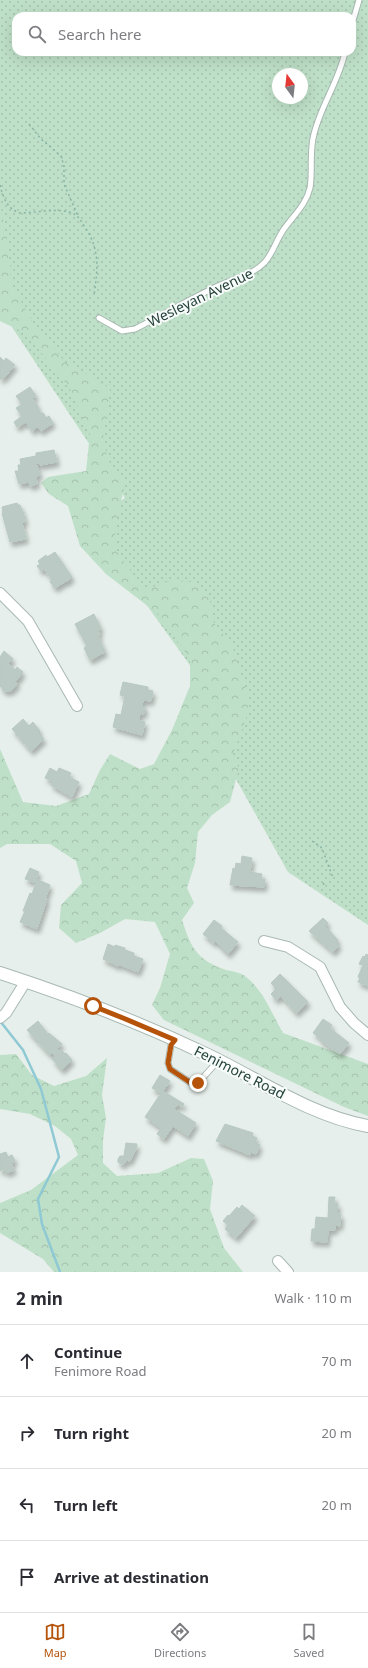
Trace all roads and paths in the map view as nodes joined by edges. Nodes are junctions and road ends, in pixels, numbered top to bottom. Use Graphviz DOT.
graph roads {
  1 [pos="359,0"];
  2 [pos="356,12"];
  3 [pos="344,56"];
  4 [pos="29,124"];
  5 [pos="0,185"];
  6 [pos="78,216"];
  7 [pos="94,295"];
  8 [pos="99,318"];
  9 [pos="0,593"];
  10 [pos="77,706"];
  11 [pos="312,841"];
  12 [pos="333,878"];
  13 [pos="323,883"];
  14 [pos="326,887"];
  15 [pos="264,941"];
  16 [pos="0,973"];
  17 [pos="26,981"];
  18 [pos="3,1016"];
  19 [pos="368,1035"];
  20 [pos="175,1040"];
  21 [pos="218,1060"];
  22 [pos="368,1126"];
  23 [pos="278,1261"];
  24 [pos="288,1272"];
  1 -- 2 [label="lane"];
  3 -- 8 [label="lane, Wesleyan Avenue"];
  4 -- 6 [label="path"];
  5 -- 6 [label="path"];
  6 -- 7 [label="path"];
  9 -- 10 [label="street"];
  11 -- 12 [label="path"];
  13 -- 14 [label="path"];
  15 -- 19 [label="street"];
  16 -- 17 [label="street, Fenimore Road"];
  17 -- 18 [label="street"];
  17 -- 20 [label="street, Fenimore Road"];
  20 -- 21 [label="street, Fenimore Road"];
  20 -- 21 [label="lane"];
  21 -- 22 [label="street, Fenimore Road"];
  23 -- 24 [label="street"];
}
